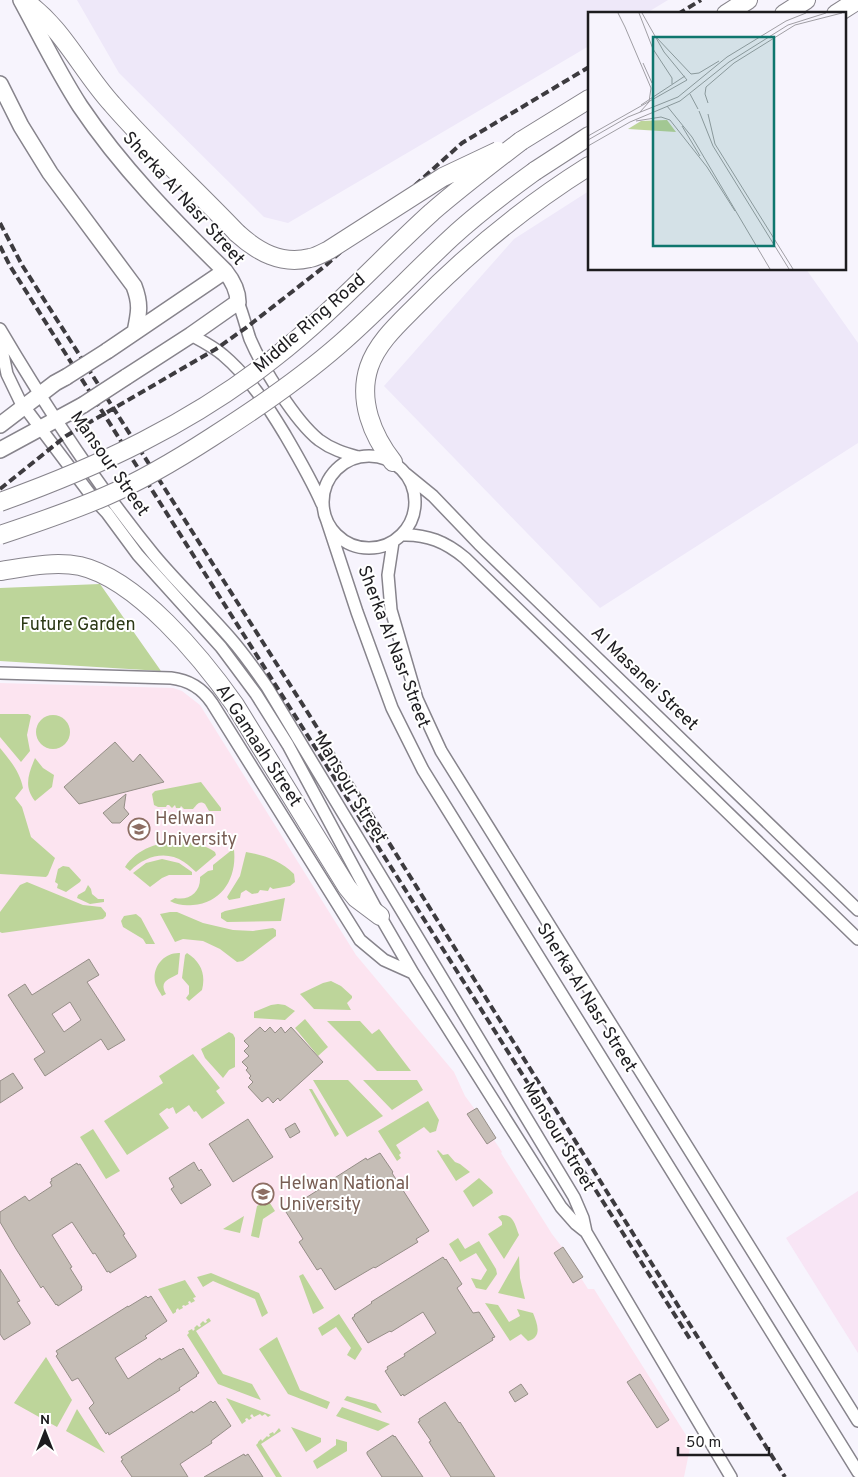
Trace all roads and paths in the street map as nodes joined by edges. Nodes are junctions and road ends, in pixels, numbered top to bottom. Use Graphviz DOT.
graph roads {
  1 [pos="22,0"];
  2 [pos="748,0"];
  3 [pos="806,0"];
  4 [pos="858,0"];
  5 [pos="729,12"];
  6 [pos="787,12"];
  7 [pos="839,12"];
  8 [pos="0,84"];
  9 [pos="588,100"];
  10 [pos="588,137"];
  11 [pos="521,141"];
  12 [pos="588,167"];
  13 [pos="225,271"];
  14 [pos="238,302"];
  15 [pos="0,329"];
  16 [pos="135,332"];
  17 [pos="191,336"];
  18 [pos="0,339"];
  19 [pos="39,395"];
  20 [pos="24,407"];
  21 [pos="56,419"];
  22 [pos="0,425"];
  23 [pos="40,427"];
  24 [pos="0,450"];
  25 [pos="358,456"];
  26 [pos="393,462"];
  27 [pos="406,474"];
  28 [pos="0,502"];
  29 [pos="322,504"];
  30 [pos="327,521"];
  31 [pos="0,535"];
  32 [pos="397,538"];
  33 [pos="0,571"];
  34 [pos="0,673"];
  35 [pos="698,756"];
  36 [pos="684,769"];
  37 [pos="858,910"];
  38 [pos="380,916"];
  39 [pos="858,939"];
  40 [pos="413,973"];
  41 [pos="586,1232"];
  42 [pos="858,1421"];
  43 [pos="858,1472"];
  44 [pos="731,1477"];
  1 -- 11 [label="highway, bridge"];
  1 -- 13 [label="main road, Sherka Al Nasr Street"];
  2 -- 5 [label="highway"];
  3 -- 6 [label="highway"];
  4 -- 7 [label="highway"];
  8 -- 16 [label="main road"];
  9 -- 11 [label="highway, Middle Ring Road"];
  10 -- 31 [label="highway, Middle Ring Road, bridge"];
  11 -- 28 [label="highway, Middle Ring Road, bridge"];
  12 -- 26 [label="highway"];
  13 -- 14 [label="main road, Sherka Al Nasr Street"];
  13 -- 16 [label="main road"];
  14 -- 17 [label="main road"];
  14 -- 25 [label="street, Sherka Al Nasr Street"];
  15 -- 19 [label="street, Mansour Street"];
  16 -- 19 [label="main road, bridge"];
  17 -- 21 [label="main road, bridge"];
  17 -- 29 [label="street"];
  18 -- 20 [label="street, Mansour Street"];
  19 -- 20 [label="main road"];
  19 -- 21 [label="street, Mansour Street"];
  20 -- 22 [label="main road"];
  20 -- 23 [label="street, Mansour Street"];
  21 -- 23 [label="main road"];
  21 -- 41 [label="street, Mansour Street"];
  23 -- 24 [label="main road"];
  23 -- 38 [label="street, Mansour Street"];
  25 -- 26 [label="street"];
  25 -- 29 [label="street"];
  26 -- 27 [label="street"];
  27 -- 32 [label="street"];
  27 -- 35 [label="street, Al Masanei Street"];
  29 -- 30 [label="street"];
  30 -- 32 [label="street"];
  30 -- 43 [label="street, Sherka Al Nasr Street"];
  32 -- 36 [label="street, Al Masanei Street"];
  32 -- 42 [label="street, Sherka Al Nasr Street"];
  33 -- 38 [label="highway"];
  34 -- 40 [label="street, Al Gamaah Street"];
  35 -- 36 [label="street"];
  35 -- 37 [label="street, Al Masanei Street"];
  36 -- 39 [label="street, Al Masanei Street"];
  38 -- 40 [label="street, Mansour Street"];
  40 -- 41 [label="street, Mansour Street"];
  41 -- 44 [label="street, Mansour Street"];
}
